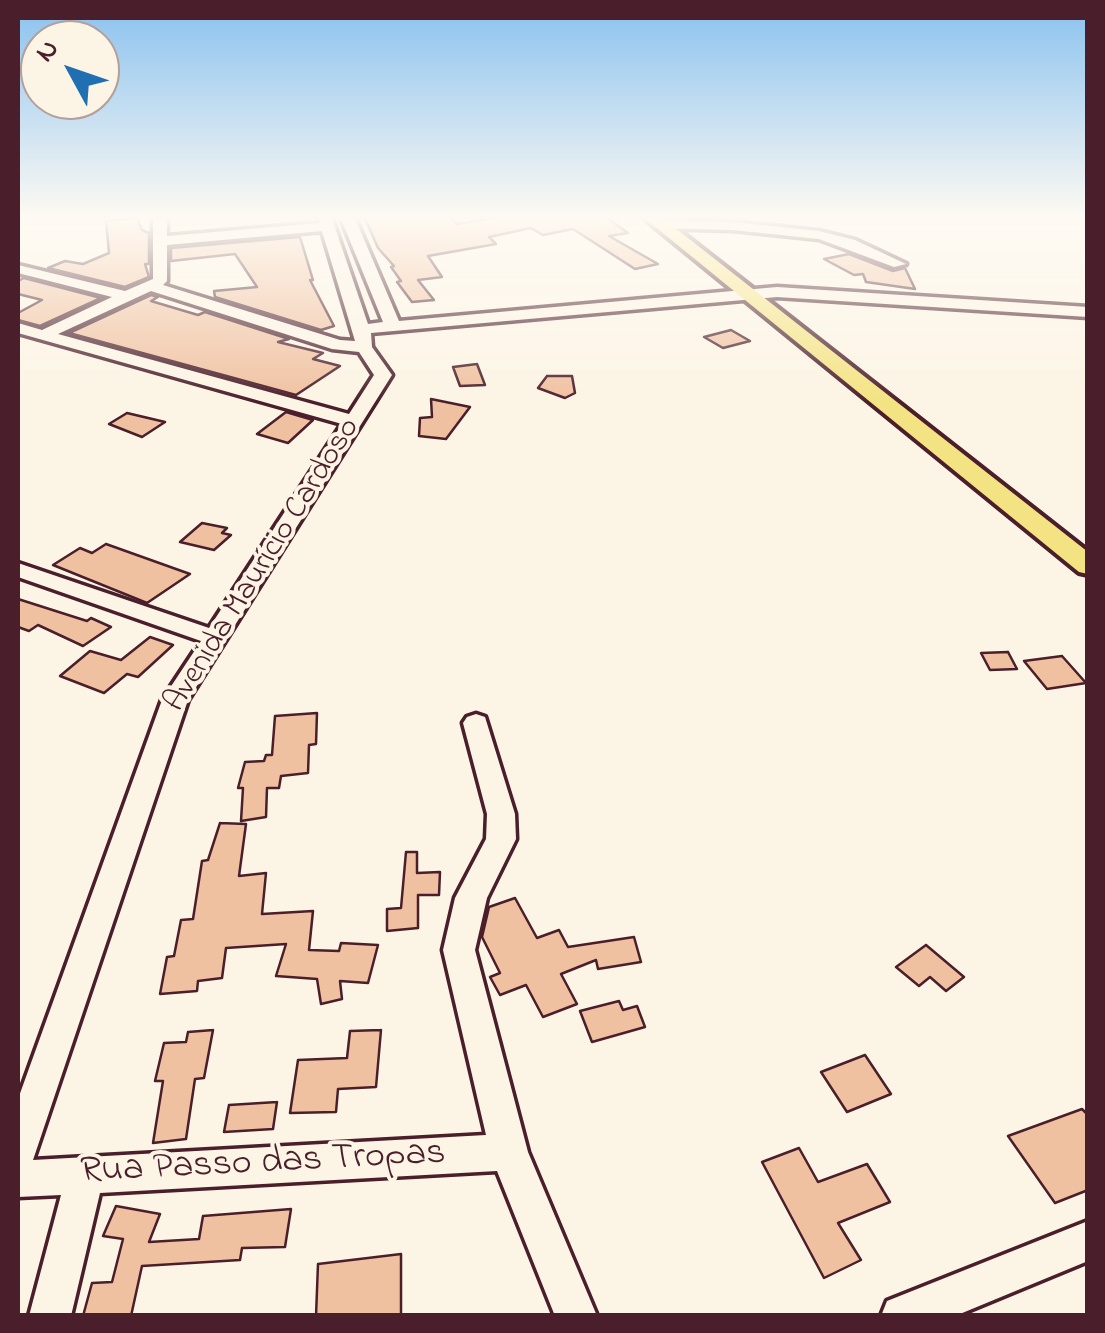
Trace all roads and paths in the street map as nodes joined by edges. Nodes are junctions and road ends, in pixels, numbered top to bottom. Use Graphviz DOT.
graph roads {
  1 [pos="55,278"];
  2 [pos="162,278"];
  3 [pos="344,278"];
  4 [pos="373,278"];
  5 [pos="726,278"];
  6 [pos="152,286"];
  7 [pos="747,295"];
  8 [pos="126,296"];
  9 [pos="1088,312"];
  10 [pos="393,326"];
  11 [pos="18,328"];
  12 [pos="42,335"];
  13 [pos="363,338"];
  14 [pos="353,421"];
  15 [pos="1088,566"];
  16 [pos="18,570"];
  17 [pos="216,638"];
  18 [pos="476,723"];
  19 [pos="18,1150"];
  20 [pos="509,1152"];
  21 [pos="85,1175"];
  22 [pos="18,1179"];
  23 [pos="1088,1241"];
  24 [pos="50,1316"];
  25 [pos="576,1316"];
  26 [pos="902,1316"];
  1 -- 8 [label="street"];
  2 -- 6 [label="street"];
  3 -- 13 [label="street, Avenida Maurício Cardoso"];
  4 -- 10 [label="street"];
  5 -- 7 [label="main road"];
  6 -- 8 [label="street"];
  6 -- 13 [label="street"];
  7 -- 9 [label="street"];
  7 -- 10 [label="street"];
  7 -- 15 [label="main road"];
  8 -- 12 [label="street"];
  10 -- 13 [label="street"];
  11 -- 12 [label="street"];
  12 -- 14 [label="street"];
  13 -- 14 [label="street, Avenida Maurício Cardoso"];
  14 -- 17 [label="street, Avenida Maurício Cardoso"];
  16 -- 17 [label="street"];
  17 -- 19 [label="street, Avenida Maurício Cardoso"];
  18 -- 20 [label="street"];
  20 -- 21 [label="street, Rua Passo das Tropas"];
  20 -- 25 [label="street"];
  21 -- 22 [label="street, Rua Passo das Tropas"];
  21 -- 24 [label="street"];
  23 -- 26 [label="street"];
}
